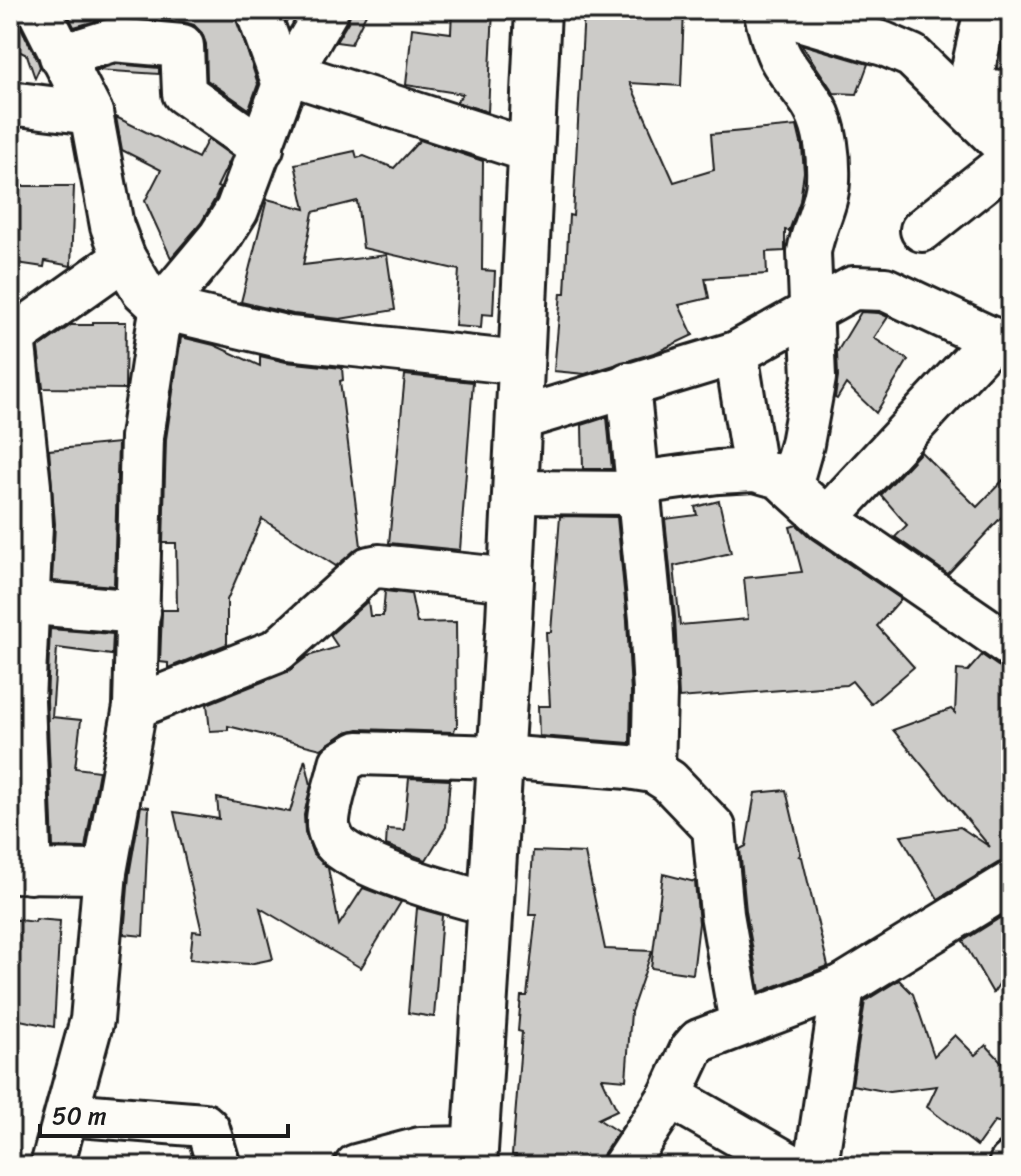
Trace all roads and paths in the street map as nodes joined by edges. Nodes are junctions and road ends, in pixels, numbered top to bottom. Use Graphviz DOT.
graph roads {
  1 [pos="39,10"];
  2 [pos="257,10"];
  3 [pos="327,10"];
  4 [pos="538,10"];
  5 [pos="767,10"];
  6 [pos="986,10"];
  7 [pos="61,56"];
  8 [pos="288,79"];
  9 [pos="1011,92"];
  10 [pos="10,103"];
  11 [pos="91,113"];
  12 [pos="262,148"];
  13 [pos="531,151"];
  14 [pos="1011,152"];
  15 [pos="1011,159"];
  16 [pos="922,230"];
  17 [pos="124,258"];
  18 [pos="162,308"];
  19 [pos="810,313"];
  20 [pos="12,337"];
  21 [pos="1002,343"];
  22 [pos="736,353"];
  23 [pos="521,363"];
  24 [pos="628,384"];
  25 [pos="518,419"];
  26 [pos="773,478"];
  27 [pos="638,488"];
  28 [pos="516,492"];
  29 [pos="826,519"];
  30 [pos="511,580"];
  31 [pos="18,602"];
  32 [pos="139,612"];
  33 [pos="1011,646"];
  34 [pos="135,707"];
  35 [pos="501,757"];
  36 [pos="653,771"];
  37 [pos="20,872"];
  38 [pos="105,872"];
  39 [pos="1011,883"];
  40 [pos="491,904"];
  41 [pos="843,986"];
  42 [pos="741,1023"];
  43 [pos="670,1096"];
  44 [pos="67,1114"];
  45 [pos="474,1157"];
  46 [pos="52,1166"];
  47 [pos="219,1166"];
  48 [pos="356,1166"];
  49 [pos="624,1166"];
  50 [pos="792,1166"];
  51 [pos="816,1166"];
  1 -- 7 [label="street"];
  2 -- 8 [label="street"];
  3 -- 8 [label="street"];
  4 -- 13 [label="main road"];
  5 -- 14 [label="street"];
  5 -- 19 [label="street"];
  6 -- 9 [label="street"];
  7 -- 11 [label="street"];
  7 -- 12 [label="street"];
  8 -- 12 [label="street"];
  8 -- 13 [label="street"];
  10 -- 11 [label="street"];
  11 -- 17 [label="street"];
  12 -- 18 [label="street"];
  13 -- 23 [label="main road"];
  15 -- 16 [label="street"];
  17 -- 18 [label="street"];
  17 -- 20 [label="street"];
  18 -- 23 [label="street"];
  18 -- 32 [label="street"];
  19 -- 21 [label="street"];
  19 -- 22 [label="street"];
  19 -- 26 [label="street"];
  20 -- 31 [label="street"];
  21 -- 29 [label="street"];
  22 -- 24 [label="street"];
  22 -- 26 [label="street"];
  23 -- 25 [label="main road"];
  24 -- 25 [label="street"];
  24 -- 27 [label="street"];
  25 -- 28 [label="main road"];
  26 -- 27 [label="street"];
  26 -- 29 [label="street"];
  27 -- 28 [label="street"];
  27 -- 36 [label="street"];
  28 -- 30 [label="main road"];
  29 -- 33 [label="street"];
  30 -- 34 [label="street"];
  30 -- 35 [label="main road"];
  31 -- 32 [label="street"];
  31 -- 37 [label="street"];
  32 -- 34 [label="street"];
  34 -- 38 [label="street"];
  35 -- 36 [label="street"];
  35 -- 40 [label="main road"];
  35 -- 40 [label="street"];
  36 -- 42 [label="street"];
  37 -- 38 [label="street"];
  38 -- 44 [label="street"];
  39 -- 41 [label="street"];
  40 -- 45 [label="main road"];
  41 -- 42 [label="street"];
  41 -- 51 [label="street"];
  42 -- 43 [label="street"];
  43 -- 49 [label="street"];
  43 -- 50 [label="street"];
  44 -- 46 [label="street"];
  44 -- 47 [label="street"];
  45 -- 48 [label="street"];
}
